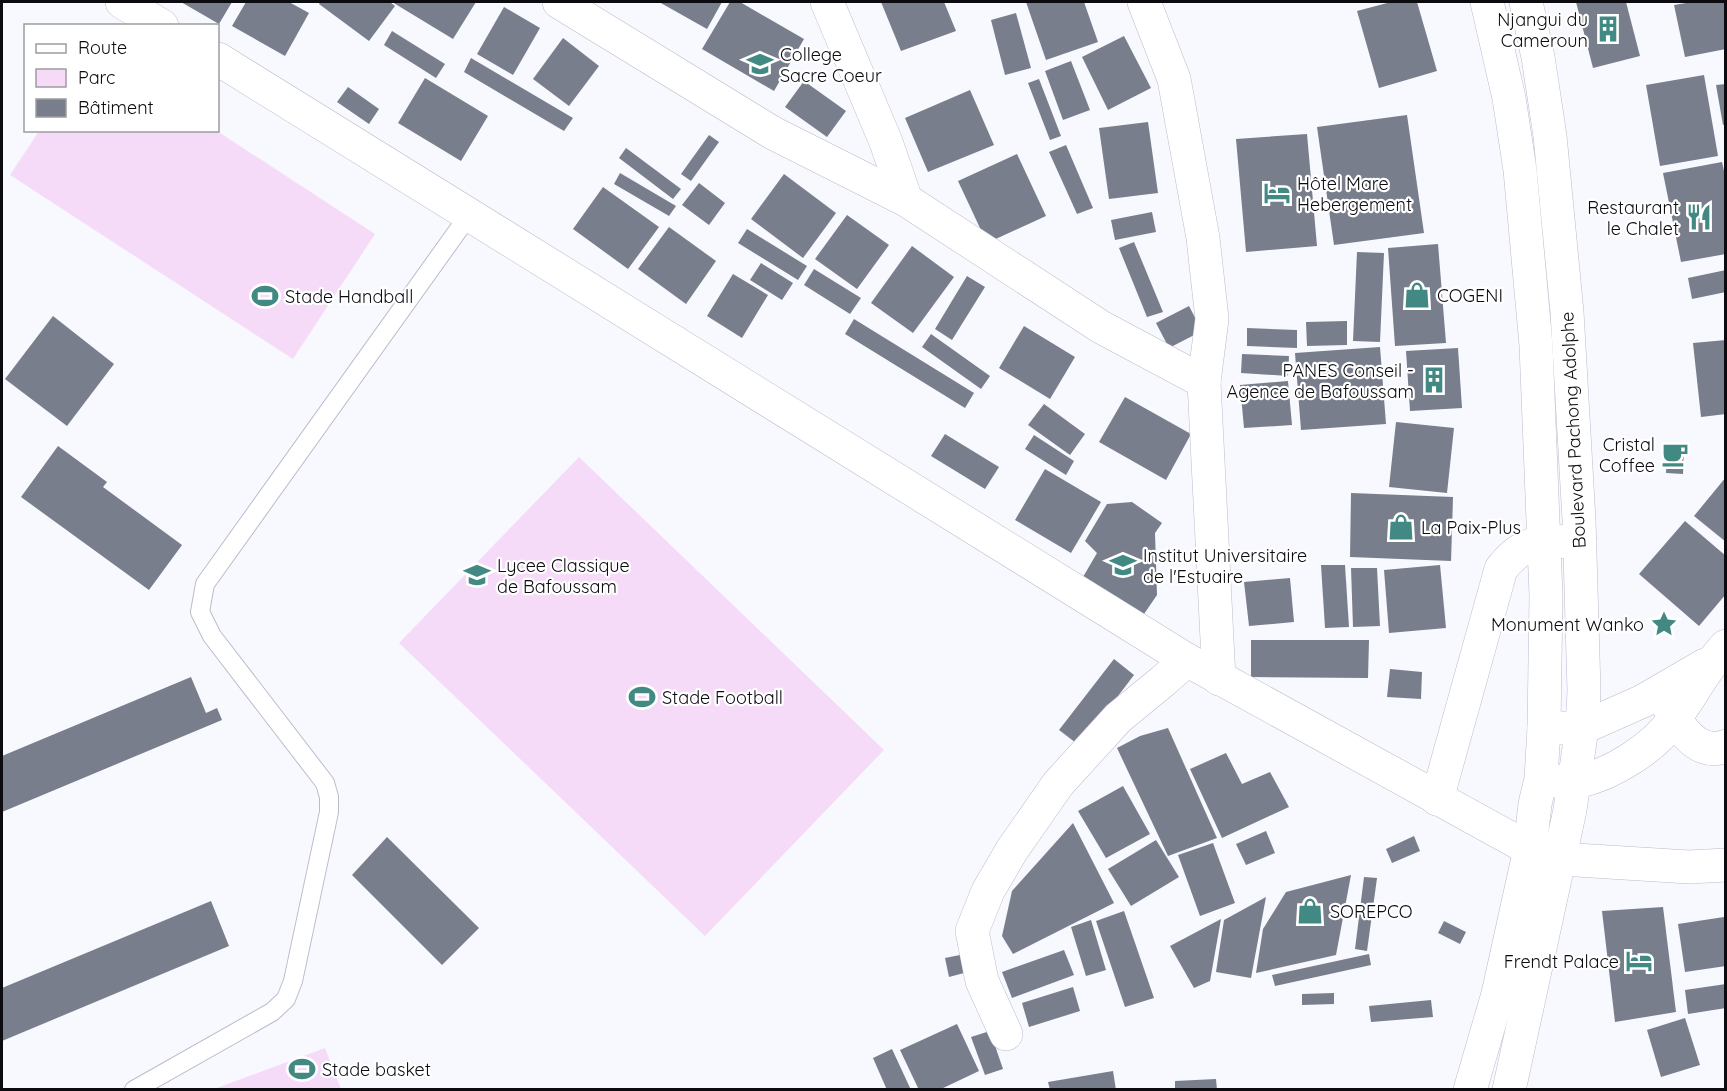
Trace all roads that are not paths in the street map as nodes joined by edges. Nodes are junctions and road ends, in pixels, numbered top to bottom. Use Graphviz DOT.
graph roads {
  1 [pos="122,2"];
  2 [pos="559,2"];
  3 [pos="827,2"];
  4 [pos="1144,2"];
  5 [pos="1487,2"];
  6 [pos="1526,2"];
  7 [pos="159,24"];
  8 [pos="219,60"];
  9 [pos="906,201"];
  10 [pos="469,215"];
  11 [pos="1204,382"];
  12 [pos="1544,541"];
  13 [pos="1580,542"];
  14 [pos="1719,653"];
  15 [pos="1187,660"];
  16 [pos="1219,679"];
  17 [pos="1667,705"];
  18 [pos="1544,728"];
  19 [pos="1582,728"];
  20 [pos="1725,746"];
  21 [pos="1541,779"];
  22 [pos="1575,782"];
  23 [pos="1437,799"];
  24 [pos="1545,854"];
  25 [pos="1725,865"];
  26 [pos="1006,1034"];
  27 [pos="134,1089"];
  28 [pos="1470,1089"];
  29 [pos="1509,1089"];
  1 -- 7 [label="main road"];
  2 -- 9 [label="main road"];
  3 -- 9 [label="main road"];
  4 -- 11 [label="main road"];
  5 -- 12 [label="main road, Boulevard Pachong Adolphe"];
  6 -- 13 [label="main road, Boulevard Pachong Adolphe"];
  8 -- 10 [label="main road"];
  9 -- 11 [label="main road"];
  10 -- 15 [label="main road"];
  10 -- 27 [label="lane"];
  11 -- 16 [label="main road"];
  12 -- 13 [label="main road"];
  12 -- 18 [label="main road, Boulevard Pachong Adolphe"];
  12 -- 23 [label="main road"];
  13 -- 19 [label="main road, Boulevard Pachong Adolphe"];
  14 -- 17 [label="main road"];
  15 -- 16 [label="main road"];
  15 -- 26 [label="main road"];
  16 -- 23 [label="main road"];
  17 -- 19 [label="main road"];
  17 -- 20 [label="main road"];
  17 -- 22 [label="main road"];
  18 -- 19 [label="main road"];
  18 -- 21 [label="main road, Boulevard Pachong Adolphe"];
  19 -- 22 [label="main road, Boulevard Pachong Adolphe"];
  21 -- 22 [label="main road"];
  21 -- 24 [label="main road, Boulevard Pachong Adolphe"];
  22 -- 24 [label="main road, Boulevard Pachong Adolphe"];
  23 -- 24 [label="main road"];
  24 -- 25 [label="main road"];
  24 -- 28 [label="main road"];
  24 -- 29 [label="main road"];
}
